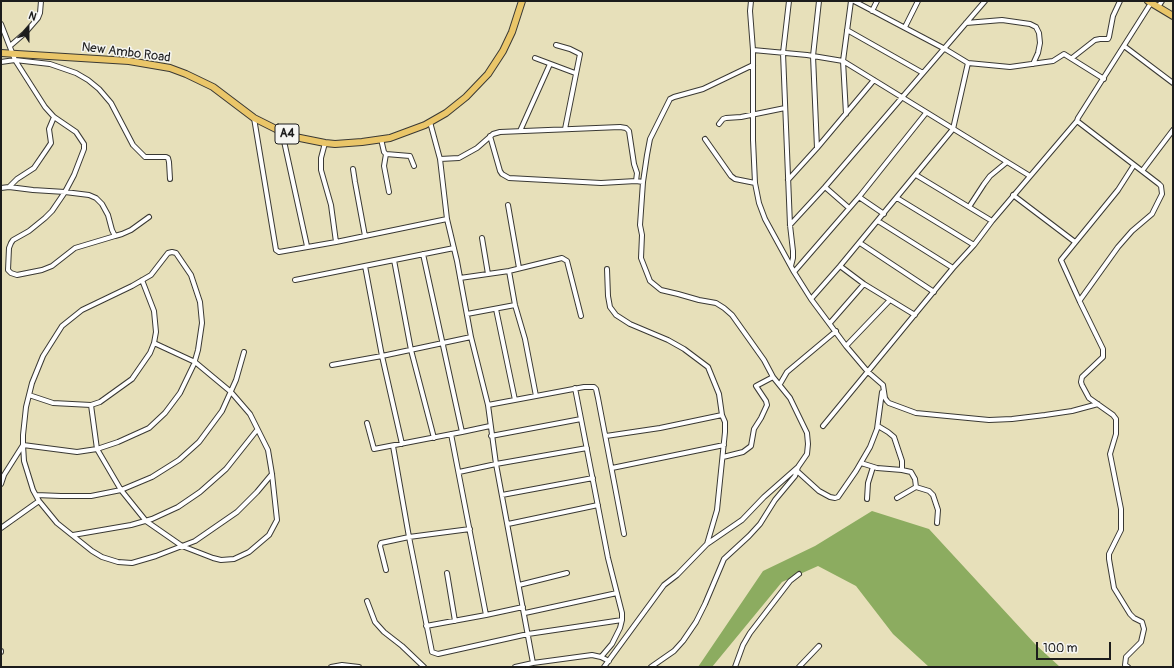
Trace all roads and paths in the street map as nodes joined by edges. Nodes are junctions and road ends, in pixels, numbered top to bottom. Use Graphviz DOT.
graph roads {
  1 [pos="41,1"];
  2 [pos="522,1"];
  3 [pos="751,1"];
  4 [pos="789,1"];
  5 [pos="819,1"];
  6 [pos="853,1"];
  7 [pos="877,1"];
  8 [pos="918,1"];
  9 [pos="984,1"];
  10 [pos="1120,1"];
  11 [pos="1162,1"];
  12 [pos="1150,2"];
  13 [pos="1158,7"];
  14 [pos="872,11"];
  15 [pos="1173,16"];
  16 [pos="966,23"];
  17 [pos="1,24"];
  18 [pos="905,27"];
  19 [pos="847,30"];
  20 [pos="556,45"];
  21 [pos="10,46"];
  22 [pos="1124,46"];
  23 [pos="944,49"];
  24 [pos="753,50"];
  25 [pos="783,53"];
  26 [pos="1,54"];
  27 [pos="813,56"];
  28 [pos="14,57"];
  29 [pos="535,58"];
  30 [pos="1072,58"];
  31 [pos="843,61"];
  32 [pos="1,62"];
  33 [pos="968,63"];
  34 [pos="550,64"];
  35 [pos="1033,64"];
  36 [pos="753,65"];
  37 [pos="575,73"];
  38 [pos="923,73"];
  39 [pos="1104,78"];
  40 [pos="874,80"];
  41 [pos="1173,83"];
  42 [pos="902,97"];
  43 [pos="785,108"];
  44 [pos="926,113"];
  45 [pos="846,114"];
  46 [pos="753,115"];
  47 [pos="54,117"];
  48 [pos="254,118"];
  49 [pos="1077,120"];
  50 [pos="430,122"];
  51 [pos="719,124"];
  52 [pos="565,129"];
  53 [pos="953,129"];
  54 [pos="1173,130"];
  55 [pos="520,131"];
  56 [pos="282,132"];
  57 [pos="490,136"];
  58 [pos="381,139"];
  59 [pos="705,139"];
  60 [pos="325,142"];
  61 [pos="817,148"];
  62 [pos="386,154"];
  63 [pos="440,159"];
  64 [pos="1006,162"];
  65 [pos="1134,165"];
  66 [pos="414,166"];
  67 [pos="353,170"];
  68 [pos="1142,171"];
  69 [pos="916,175"];
  70 [pos="1030,176"];
  71 [pos="170,179"];
  72 [pos="636,180"];
  73 [pos="788,180"];
  74 [pos="643,182"];
  75 [pos="755,183"];
  76 [pos="9,187"];
  77 [pos="825,187"];
  78 [pos="1,188"];
  79 [pos="65,192"];
  80 [pos="389,192"];
  81 [pos="1013,195"];
  82 [pos="858,197"];
  83 [pos="897,198"];
  84 [pos="508,205"];
  85 [pos="969,207"];
  86 [pos="849,208"];
  87 [pos="884,214"];
  88 [pos="149,217"];
  89 [pos="447,219"];
  90 [pos="992,220"];
  91 [pos="878,221"];
  92 [pos="790,225"];
  93 [pos="115,236"];
  94 [pos="365,236"];
  95 [pos="482,238"];
  96 [pos="336,242"];
  97 [pos="1075,242"];
  98 [pos="860,243"];
  99 [pos="974,245"];
  100 [pos="307,246"];
  101 [pos="454,248"];
  102 [pos="423,254"];
  103 [pos="394,260"];
  104 [pos="365,266"];
  105 [pos="791,266"];
  106 [pos="840,266"];
  107 [pos="519,268"];
  108 [pos="953,268"];
  109 [pos="607,269"];
  110 [pos="509,271"];
  111 [pos="794,272"];
  112 [pos="488,274"];
  113 [pos="460,278"];
  114 [pos="142,280"];
  115 [pos="295,280"];
  116 [pos="864,284"];
  117 [pos="934,292"];
  118 [pos="811,299"];
  119 [pos="890,300"];
  120 [pos="1080,300"];
  121 [pos="515,305"];
  122 [pos="496,309"];
  123 [pos="467,314"];
  124 [pos="915,315"];
  125 [pos="581,316"];
  126 [pos="830,323"];
  127 [pos="836,331"];
  128 [pos="471,337"];
  129 [pos="154,343"];
  130 [pos="442,344"];
  131 [pos="846,346"];
  132 [pos="411,350"];
  133 [pos="244,352"];
  134 [pos="382,356"];
  135 [pos="195,362"];
  136 [pos="332,365"];
  137 [pos="868,372"];
  138 [pos="773,377"];
  139 [pos="780,384"];
  140 [pos="883,386"];
  141 [pos="575,388"];
  142 [pos="231,392"];
  143 [pos="29,395"];
  144 [pos="536,396"];
  145 [pos="515,400"];
  146 [pos="1098,404"];
  147 [pos="91,405"];
  148 [pos="488,405"];
  149 [pos="722,415"];
  150 [pos="581,419"];
  151 [pos="367,423"];
  152 [pos="490,426"];
  153 [pos="823,426"];
  154 [pos="878,426"];
  155 [pos="257,430"];
  156 [pos="462,432"];
  157 [pos="451,434"];
  158 [pos="491,436"];
  159 [pos="606,436"];
  160 [pos="434,438"];
  161 [pos="402,444"];
  162 [pos="23,445"];
  163 [pos="724,445"];
  164 [pos="393,446"];
  165 [pos="587,448"];
  166 [pos="97,449"];
  167 [pos="722,457"];
  168 [pos="861,463"];
  169 [pos="496,464"];
  170 [pos="873,467"];
  171 [pos="612,468"];
  172 [pos="798,469"];
  173 [pos="902,470"];
  174 [pos="459,472"];
  175 [pos="272,474"];
  176 [pos="593,478"];
  177 [pos="1,484"];
  178 [pos="916,487"];
  179 [pos="121,490"];
  180 [pos="36,495"];
  181 [pos="502,495"];
  182 [pos="897,498"];
  183 [pos="867,499"];
  184 [pos="39,501"];
  185 [pos="598,505"];
  186 [pos="146,521"];
  187 [pos="937,523"];
  188 [pos="508,524"];
  189 [pos="1,528"];
  190 [pos="470,529"];
  191 [pos="624,534"];
  192 [pos="72,536"];
  193 [pos="409,537"];
  194 [pos="707,544"];
  195 [pos="182,546"];
  196 [pos="386,570"];
  197 [pos="447,573"];
  198 [pos="567,573"];
  199 [pos="799,574"];
  200 [pos="519,585"];
  201 [pos="617,593"];
  202 [pos="367,601"];
  203 [pos="523,607"];
  204 [pos="525,613"];
  205 [pos="486,615"];
  206 [pos="622,620"];
  207 [pos="455,621"];
  208 [pos="426,626"];
  209 [pos="528,634"];
  210 [pos="819,646"];
  211 [pos="601,657"];
  212 [pos="608,661"];
  213 [pos="533,663"];
  214 [pos="331,667"];
  215 [pos="359,667"];
  216 [pos="424,667"];
  217 [pos="515,667"];
  218 [pos="604,667"];
  219 [pos="651,667"];
  220 [pos="735,667"];
  221 [pos="799,667"];
  222 [pos="1128,667"];
  1 -- 21 [label="street"];
  2 -- 50 [label="main road, New Ambo Road / A4"];
  3 -- 24 [label="street"];
  4 -- 25 [label="street"];
  5 -- 27 [label="street"];
  6 -- 14 [label="street"];
  6 -- 19 [label="street"];
  7 -- 14 [label="street"];
  8 -- 18 [label="street"];
  9 -- 16 [label="street"];
  10 -- 30 [label="street"];
  11 -- 13 [label="street"];
  12 -- 13 [label="main road"];
  12 -- 22 [label="street"];
  13 -- 15 [label="main road"];
  14 -- 18 [label="street"];
  16 -- 23 [label="street"];
  16 -- 35 [label="street"];
  17 -- 21 [label="street"];
  18 -- 23 [label="street"];
  19 -- 31 [label="street"];
  19 -- 38 [label="street"];
  20 -- 37 [label="street"];
  21 -- 28 [label="street"];
  22 -- 39 [label="street"];
  22 -- 41 [label="street"];
  23 -- 33 [label="street"];
  23 -- 38 [label="street"];
  24 -- 25 [label="street"];
  24 -- 36 [label="street"];
  25 -- 27 [label="street"];
  25 -- 43 [label="street"];
  26 -- 28 [label="main road, New Ambo Road / A4"];
  27 -- 31 [label="street"];
  27 -- 61 [label="street"];
  28 -- 32 [label="street"];
  28 -- 47 [label="street"];
  28 -- 48 [label="main road, New Ambo Road / A4"];
  28 -- 71 [label="street"];
  29 -- 34 [label="street"];
  30 -- 35 [label="street"];
  30 -- 39 [label="street"];
  31 -- 40 [label="street"];
  31 -- 45 [label="street"];
  33 -- 35 [label="street"];
  33 -- 53 [label="street"];
  34 -- 37 [label="street"];
  34 -- 55 [label="street"];
  36 -- 46 [label="street"];
  36 -- 74 [label="street"];
  37 -- 52 [label="street"];
  38 -- 42 [label="street"];
  39 -- 49 [label="street"];
  40 -- 42 [label="street"];
  40 -- 45 [label="street"];
  42 -- 44 [label="street"];
  42 -- 77 [label="street"];
  43 -- 46 [label="street"];
  43 -- 73 [label="street"];
  44 -- 53 [label="street"];
  44 -- 82 [label="street"];
  45 -- 61 [label="street"];
  46 -- 51 [label="street"];
  46 -- 75 [label="street"];
  47 -- 76 [label="street"];
  47 -- 79 [label="street"];
  48 -- 56 [label="main road, New Ambo Road / A4"];
  48 -- 100 [label="street"];
  49 -- 65 [label="street"];
  49 -- 70 [label="street"];
  50 -- 58 [label="main road, New Ambo Road / A4"];
  50 -- 63 [label="street"];
  52 -- 55 [label="street"];
  52 -- 72 [label="street"];
  53 -- 64 [label="street"];
  53 -- 69 [label="street"];
  54 -- 68 [label="street"];
  55 -- 57 [label="street"];
  56 -- 60 [label="main road, New Ambo Road / A4"];
  56 -- 100 [label="street"];
  57 -- 63 [label="street"];
  57 -- 72 [label="street"];
  58 -- 60 [label="main road, New Ambo Road / A4"];
  58 -- 62 [label="street"];
  59 -- 75 [label="street"];
  60 -- 96 [label="street"];
  61 -- 73 [label="street"];
  62 -- 66 [label="street"];
  62 -- 80 [label="street"];
  63 -- 89 [label="street"];
  64 -- 70 [label="street"];
  64 -- 85 [label="street"];
  65 -- 68 [label="street"];
  65 -- 97 [label="street"];
  67 -- 94 [label="street"];
  68 -- 120 [label="street"];
  69 -- 83 [label="street"];
  69 -- 85 [label="street"];
  70 -- 81 [label="street"];
  72 -- 74 [label="street"];
  73 -- 92 [label="street"];
  74 -- 138 [label="street"];
  75 -- 105 [label="street"];
  76 -- 78 [label="street"];
  76 -- 79 [label="street"];
  77 -- 86 [label="street"];
  77 -- 92 [label="street"];
  79 -- 93 [label="street"];
  79 -- 93 [label="street"];
  81 -- 90 [label="street"];
  81 -- 97 [label="street"];
  82 -- 86 [label="street"];
  82 -- 87 [label="street"];
  83 -- 87 [label="street"];
  83 -- 99 [label="street"];
  84 -- 107 [label="street"];
  85 -- 90 [label="street"];
  86 -- 111 [label="street"];
  87 -- 91 [label="street"];
  88 -- 93 [label="street"];
  89 -- 94 [label="street"];
  89 -- 101 [label="street"];
  90 -- 99 [label="street"];
  91 -- 98 [label="street"];
  91 -- 108 [label="street"];
  92 -- 105 [label="street"];
  94 -- 96 [label="street"];
  95 -- 112 [label="street"];
  96 -- 100 [label="street"];
  97 -- 120 [label="street"];
  98 -- 106 [label="street"];
  98 -- 117 [label="street"];
  99 -- 108 [label="street"];
  101 -- 102 [label="street"];
  101 -- 113 [label="street"];
  102 -- 103 [label="street"];
  102 -- 130 [label="street"];
  103 -- 104 [label="street"];
  103 -- 132 [label="street"];
  104 -- 115 [label="street"];
  104 -- 134 [label="street"];
  105 -- 111 [label="street"];
  106 -- 116 [label="street"];
  106 -- 118 [label="street"];
  107 -- 110 [label="street"];
  107 -- 125 [label="street"];
  108 -- 117 [label="street"];
  109 -- 149 [label="street"];
  110 -- 112 [label="street"];
  110 -- 121 [label="street"];
  111 -- 118 [label="street"];
  112 -- 113 [label="street"];
  113 -- 123 [label="street"];
  114 -- 129 [label="street"];
  114 -- 135 [label="street"];
  114 -- 143 [label="street"];
  116 -- 119 [label="street"];
  116 -- 126 [label="street"];
  117 -- 124 [label="street"];
  118 -- 126 [label="street"];
  119 -- 124 [label="street"];
  119 -- 131 [label="street"];
  120 -- 146 [label="street"];
  121 -- 122 [label="street"];
  121 -- 144 [label="street"];
  122 -- 123 [label="street"];
  122 -- 145 [label="street"];
  123 -- 128 [label="street"];
  124 -- 137 [label="street"];
  126 -- 127 [label="street"];
  127 -- 131 [label="street"];
  127 -- 139 [label="street"];
  128 -- 130 [label="street"];
  128 -- 148 [label="street"];
  129 -- 135 [label="street"];
  129 -- 147 [label="street"];
  130 -- 132 [label="street"];
  130 -- 156 [label="street"];
  131 -- 137 [label="street"];
  132 -- 134 [label="street"];
  132 -- 160 [label="street"];
  133 -- 142 [label="street"];
  134 -- 136 [label="street"];
  134 -- 161 [label="street"];
  135 -- 142 [label="street"];
  135 -- 166 [label="street"];
  137 -- 140 [label="street"];
  137 -- 153 [label="street"];
  138 -- 139 [label="street"];
  138 -- 167 [label="street"];
  139 -- 172 [label="street"];
  140 -- 146 [label="street"];
  140 -- 154 [label="street"];
  141 -- 144 [label="street"];
  141 -- 150 [label="street"];
  141 -- 159 [label="street"];
  142 -- 155 [label="street"];
  142 -- 179 [label="street"];
  143 -- 147 [label="street"];
  143 -- 162 [label="street"];
  144 -- 145 [label="street"];
  145 -- 148 [label="street"];
  146 -- 222 [label="street"];
  147 -- 166 [label="street"];
  148 -- 152 [label="street"];
  149 -- 159 [label="street"];
  149 -- 163 [label="street"];
  150 -- 158 [label="street"];
  150 -- 165 [label="street"];
  151 -- 164 [label="street"];
  152 -- 156 [label="street"];
  152 -- 158 [label="street"];
  154 -- 168 [label="street"];
  154 -- 173 [label="street"];
  155 -- 175 [label="street"];
  155 -- 186 [label="street"];
  156 -- 157 [label="street"];
  157 -- 160 [label="street"];
  157 -- 174 [label="street"];
  158 -- 169 [label="street"];
  159 -- 171 [label="street"];
  160 -- 161 [label="street"];
  161 -- 164 [label="street"];
  162 -- 166 [label="street"];
  162 -- 177 [label="street"];
  162 -- 180 [label="street"];
  163 -- 167 [label="street"];
  163 -- 171 [label="street"];
  164 -- 193 [label="street"];
  165 -- 169 [label="street"];
  165 -- 176 [label="street"];
  166 -- 179 [label="street"];
  167 -- 194 [label="street"];
  168 -- 170 [label="street"];
  168 -- 172 [label="street"];
  169 -- 174 [label="street"];
  169 -- 181 [label="street"];
  170 -- 173 [label="street"];
  170 -- 183 [label="street"];
  171 -- 191 [label="street"];
  172 -- 194 [label="street"];
  172 -- 219 [label="street"];
  173 -- 178 [label="street"];
  174 -- 190 [label="street"];
  175 -- 195 [label="street"];
  175 -- 195 [label="street"];
  176 -- 181 [label="street"];
  176 -- 185 [label="street"];
  178 -- 182 [label="street"];
  178 -- 187 [label="street"];
  179 -- 180 [label="street"];
  179 -- 186 [label="street"];
  180 -- 184 [label="street"];
  181 -- 188 [label="street"];
  184 -- 189 [label="street"];
  184 -- 192 [label="street"];
  185 -- 188 [label="street"];
  185 -- 201 [label="street"];
  186 -- 192 [label="street"];
  186 -- 195 [label="street"];
  188 -- 200 [label="street"];
  190 -- 193 [label="street"];
  190 -- 205 [label="street"];
  192 -- 195 [label="street"];
  193 -- 196 [label="street"];
  193 -- 208 [label="street"];
  194 -- 212 [label="street"];
  197 -- 207 [label="street"];
  198 -- 200 [label="street"];
  199 -- 220 [label="street"];
  200 -- 203 [label="street"];
  201 -- 204 [label="street"];
  201 -- 206 [label="street"];
  202 -- 216 [label="street"];
  203 -- 204 [label="street"];
  203 -- 205 [label="street"];
  204 -- 209 [label="street"];
  205 -- 207 [label="street"];
  206 -- 209 [label="street"];
  206 -- 211 [label="street"];
  207 -- 208 [label="street"];
  208 -- 209 [label="street"];
  209 -- 213 [label="street"];
  210 -- 221 [label="street"];
  211 -- 212 [label="street"];
  211 -- 213 [label="street"];
  212 -- 218 [label="street"];
  213 -- 217 [label="street"];
  214 -- 215 [label="street"];
}
